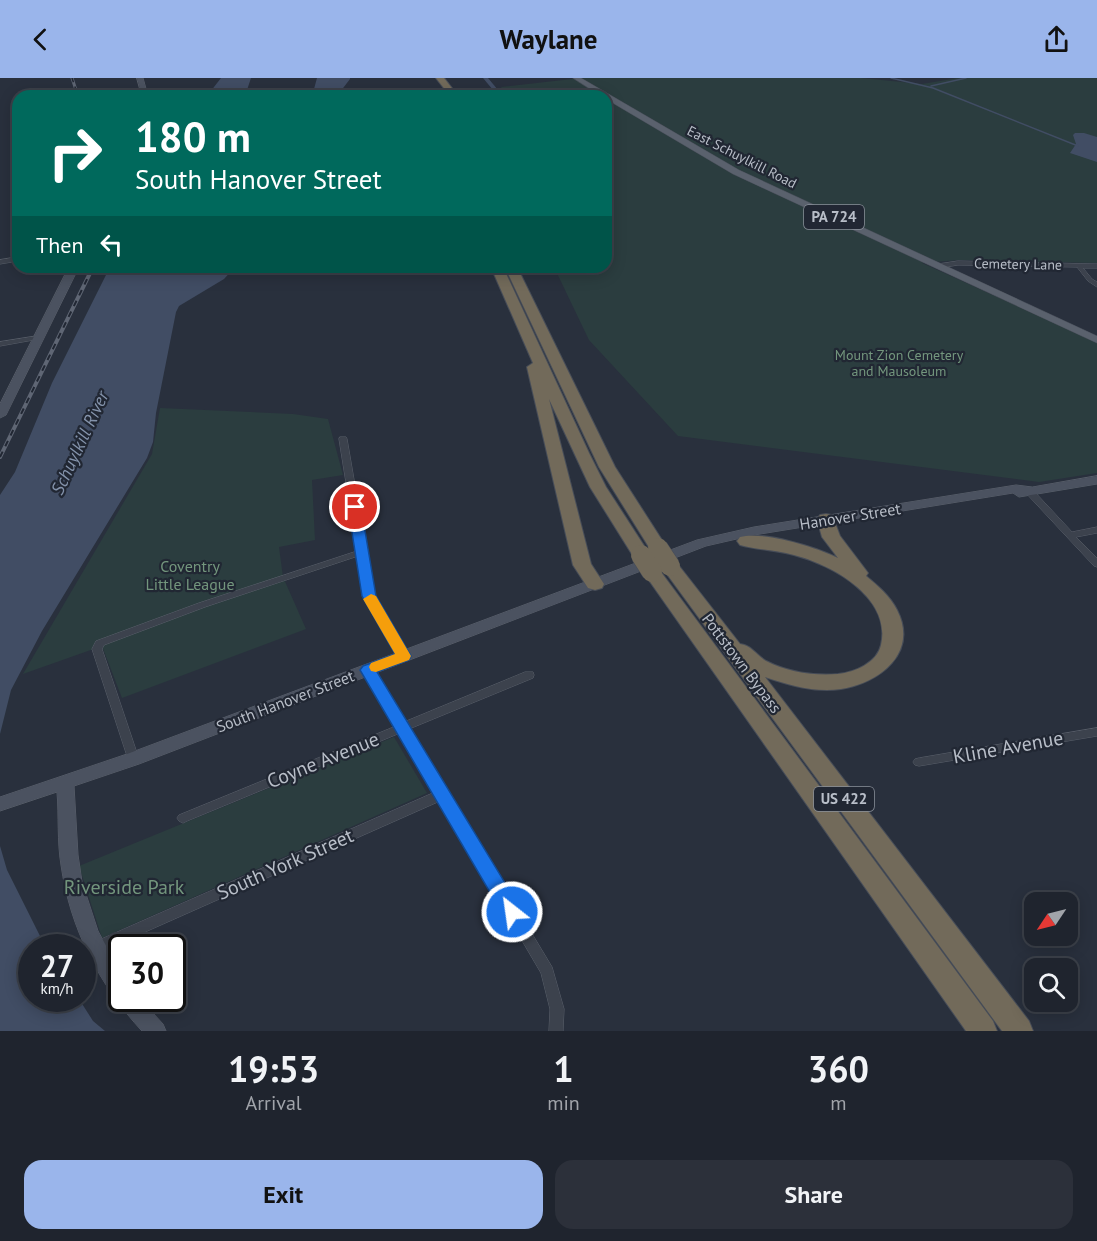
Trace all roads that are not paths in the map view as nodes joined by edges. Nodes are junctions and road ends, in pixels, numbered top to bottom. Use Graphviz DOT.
graph roads {
  1 [pos="440,78"];
  2 [pos="449,78"];
  3 [pos="576,78"];
  4 [pos="449,90"];
  5 [pos="458,90"];
  6 [pos="596,90"];
  7 [pos="612,99"];
  8 [pos="939,266"];
  9 [pos="1078,266"];
  10 [pos="1097,266"];
  11 [pos="70,273"];
  12 [pos="500,273"];
  13 [pos="514,273"];
  14 [pos="1097,285"];
  15 [pos="37,338"];
  16 [pos="1097,340"];
  17 [pos="0,345"];
  18 [pos="532,345"];
  19 [pos="0,415"];
  20 [pos="343,439"];
  21 [pos="1097,480"];
  22 [pos="1028,490"];
  23 [pos="827,523"];
  24 [pos="1097,530"];
  25 [pos="1070,535"];
  26 [pos="746,541"];
  27 [pos="363,552"];
  28 [pos="659,559"];
  29 [pos="1097,564"];
  30 [pos="595,584"];
  31 [pos="885,605"];
  32 [pos="717,630"];
  33 [pos="404,656"];
  34 [pos="368,670"];
  35 [pos="529,675"];
  36 [pos="403,727"];
  37 [pos="1096,733"];
  38 [pos="133,759"];
  39 [pos="919,762"];
  40 [pos="65,782"];
  41 [pos="443,794"];
  42 [pos="0,804"];
  43 [pos="183,818"];
  44 [pos="90,934"];
  45 [pos="96,948"];
  46 [pos="958,948"];
  47 [pos="96,950"];
  48 [pos="108,970"];
  49 [pos="138,1012"];
  50 [pos="156,1031"];
  51 [pos="556,1031"];
  52 [pos="983,1031"];
  53 [pos="1019,1031"];
  54 [pos="1028,1031"];
  1 -- 4 [label="highway"];
  2 -- 5 [label="highway"];
  3 -- 6 [label="main road, East Schuylkill Road / PA 724"];
  7 -- 8 [label="main road, East Schuylkill Road / PA 724"];
  8 -- 9 [label="street, Cemetery Lane"];
  8 -- 16 [label="main road, East Schuylkill Road / PA 724"];
  9 -- 10 [label="street, Cemetery Lane"];
  9 -- 14 [label="street"];
  11 -- 15 [label="main road"];
  12 -- 18 [label="highway, Pottstown Bypass / US 422"];
  13 -- 28 [label="highway, Pottstown Bypass / US 422"];
  15 -- 17 [label="street"];
  15 -- 19 [label="main road"];
  18 -- 28 [label="highway, Pottstown Bypass / US 422"];
  18 -- 30 [label="highway"];
  20 -- 27 [label="street"];
  21 -- 22 [label="main road, Hanover Street"];
  22 -- 23 [label="main road, Hanover Street"];
  22 -- 25 [label="street"];
  23 -- 26 [label="main road, Hanover Street"];
  23 -- 28 [label="main road, Hanover Street"];
  23 -- 31 [label="highway"];
  24 -- 25 [label="street"];
  25 -- 29 [label="street"];
  26 -- 28 [label="main road, Hanover Street"];
  26 -- 31 [label="highway"];
  27 -- 33 [label="street"];
  27 -- 38 [label="street"];
  28 -- 30 [label="main road, Hanover Street"];
  28 -- 32 [label="highway, Pottstown Bypass / US 422"];
  28 -- 52 [label="highway, Pottstown Bypass / US 422"];
  30 -- 33 [label="main road, South Hanover Street"];
  31 -- 32 [label="highway"];
  32 -- 46 [label="highway, Pottstown Bypass / US 422"];
  33 -- 34 [label="main road, South Hanover Street"];
  34 -- 36 [label="street"];
  34 -- 38 [label="main road, South Hanover Street"];
  35 -- 36 [label="street, Coyne Avenue"];
  36 -- 41 [label="street"];
  36 -- 43 [label="street, Coyne Avenue"];
  37 -- 39 [label="street, Kline Avenue"];
  38 -- 40 [label="main road, South Hanover Street"];
  40 -- 42 [label="main road, South Hanover Street"];
  40 -- 44 [label="main road"];
  41 -- 45 [label="street, South York Street"];
  41 -- 51 [label="street"];
  46 -- 53 [label="highway, Pottstown Bypass / US 422"];
  46 -- 54 [label="highway"];
  47 -- 48 [label="main road"];
  49 -- 50 [label="main road"];
}
